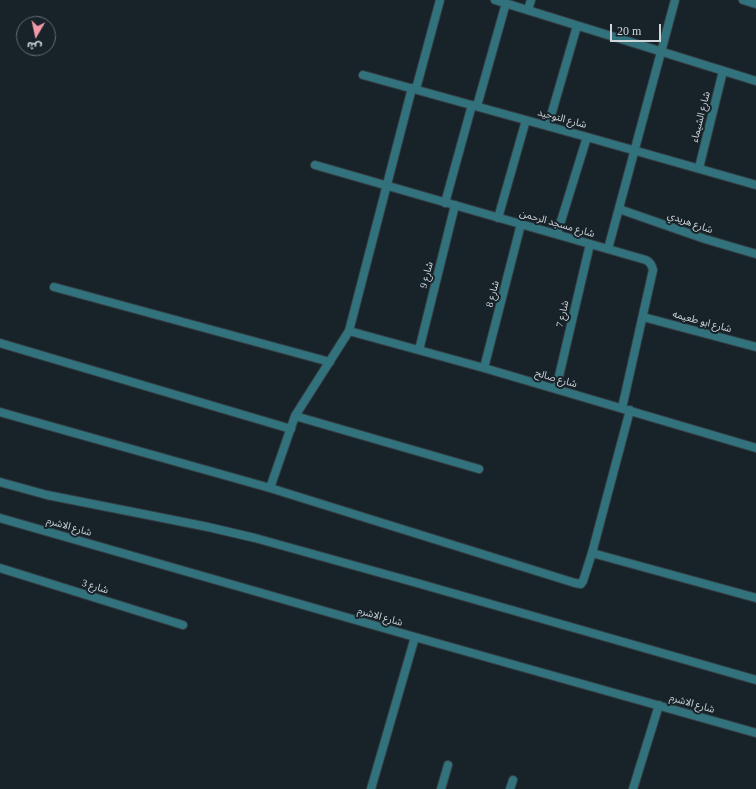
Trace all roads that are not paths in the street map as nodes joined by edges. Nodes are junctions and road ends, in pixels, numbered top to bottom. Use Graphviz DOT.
graph roads {
  1 [pos="440,0"];
  2 [pos="495,0"];
  3 [pos="531,0"];
  4 [pos="675,0"];
  5 [pos="743,0"];
  6 [pos="506,4"];
  7 [pos="756,4"];
  8 [pos="528,10"];
  9 [pos="577,26"];
  10 [pos="661,52"];
  11 [pos="723,71"];
  12 [pos="363,75"];
  13 [pos="756,81"];
  14 [pos="414,89"];
  15 [pos="475,105"];
  16 [pos="526,120"];
  17 [pos="548,126"];
  18 [pos="587,137"];
  19 [pos="635,150"];
  20 [pos="315,165"];
  21 [pos="699,168"];
  22 [pos="756,185"];
  23 [pos="387,186"];
  24 [pos="445,202"];
  25 [pos="455,205"];
  26 [pos="619,209"];
  27 [pos="498,218"];
  28 [pos="521,224"];
  29 [pos="557,234"];
  30 [pos="590,244"];
  31 [pos="608,249"];
  32 [pos="756,254"];
  33 [pos="54,287"];
  34 [pos="643,317"];
  35 [pos="349,331"];
  36 [pos="0,343"];
  37 [pos="756,347"];
  38 [pos="419,350"];
  39 [pos="330,362"];
  40 [pos="484,368"];
  41 [pos="556,389"];
  42 [pos="622,408"];
  43 [pos="630,410"];
  44 [pos="0,412"];
  45 [pos="295,416"];
  46 [pos="291,429"];
  47 [pos="756,448"];
  48 [pos="479,469"];
  49 [pos="0,482"];
  50 [pos="270,488"];
  51 [pos="0,518"];
  52 [pos="592,553"];
  53 [pos="0,568"];
  54 [pos="756,598"];
  55 [pos="183,625"];
  56 [pos="415,638"];
  57 [pos="756,680"];
  58 [pos="659,705"];
  59 [pos="756,733"];
  60 [pos="448,765"];
  61 [pos="513,780"];
  62 [pos="371,789"];
  63 [pos="441,789"];
  64 [pos="510,789"];
  65 [pos="633,789"];
  1 -- 14 [label="street"];
  2 -- 6 [label="street"];
  3 -- 8 [label="street"];
  4 -- 10 [label="street"];
  5 -- 7 [label="street"];
  6 -- 8 [label="street"];
  6 -- 15 [label="street"];
  8 -- 9 [label="street"];
  9 -- 10 [label="street"];
  9 -- 17 [label="street"];
  10 -- 11 [label="street"];
  10 -- 19 [label="street"];
  11 -- 13 [label="street"];
  11 -- 21 [label="street, شارع الشيماء"];
  12 -- 14 [label="street, شارع التوحيد"];
  14 -- 15 [label="street, شارع التوحيد"];
  14 -- 23 [label="street"];
  15 -- 16 [label="street, شارع التوحيد"];
  15 -- 24 [label="street"];
  16 -- 17 [label="street, شارع التوحيد"];
  16 -- 27 [label="street"];
  17 -- 18 [label="street, شارع التوحيد"];
  18 -- 19 [label="street, شارع التوحيد"];
  18 -- 29 [label="street"];
  19 -- 21 [label="street, شارع التوحيد"];
  19 -- 26 [label="street"];
  20 -- 23 [label="street, شارع مسجد الرحمن"];
  21 -- 22 [label="street, شارع التوحيد"];
  23 -- 24 [label="street, شارع مسجد الرحمن"];
  23 -- 35 [label="street"];
  24 -- 25 [label="street, شارع مسجد الرحمن"];
  25 -- 27 [label="street, شارع مسجد الرحمن"];
  25 -- 38 [label="street, شارع 9"];
  26 -- 31 [label="street"];
  26 -- 32 [label="street, شارع هريدي"];
  27 -- 28 [label="street, شارع مسجد الرحمن"];
  28 -- 29 [label="street, شارع مسجد الرحمن"];
  28 -- 40 [label="street, شارع 8"];
  29 -- 30 [label="street, شارع مسجد الرحمن"];
  30 -- 31 [label="street, شارع مسجد الرحمن"];
  30 -- 41 [label="street, شارع 7"];
  31 -- 34 [label="street, شارع مسجد الرحمن"];
  33 -- 39 [label="street"];
  34 -- 37 [label="street, شارع ابو طعيمه"];
  34 -- 42 [label="street, شارع مسجد الرحمن"];
  35 -- 38 [label="street, شارع صالح"];
  35 -- 39 [label="street"];
  36 -- 46 [label="street"];
  38 -- 40 [label="street, شارع صالح"];
  39 -- 45 [label="street"];
  40 -- 41 [label="street, شارع صالح"];
  41 -- 42 [label="street, شارع صالح"];
  42 -- 43 [label="street, شارع صالح"];
  43 -- 47 [label="street, شارع صالح"];
  43 -- 52 [label="street"];
  44 -- 50 [label="street"];
  45 -- 46 [label="street"];
  45 -- 48 [label="street"];
  46 -- 50 [label="street"];
  49 -- 57 [label="street"];
  50 -- 52 [label="street"];
  51 -- 56 [label="street, شارع الاشرم"];
  52 -- 54 [label="street"];
  53 -- 55 [label="street, شارع 3"];
  56 -- 58 [label="street, شارع الاشرم"];
  56 -- 62 [label="street"];
  58 -- 59 [label="street, شارع الاشرم"];
  58 -- 65 [label="street"];
  60 -- 63 [label="street"];
  61 -- 64 [label="street"];
}
